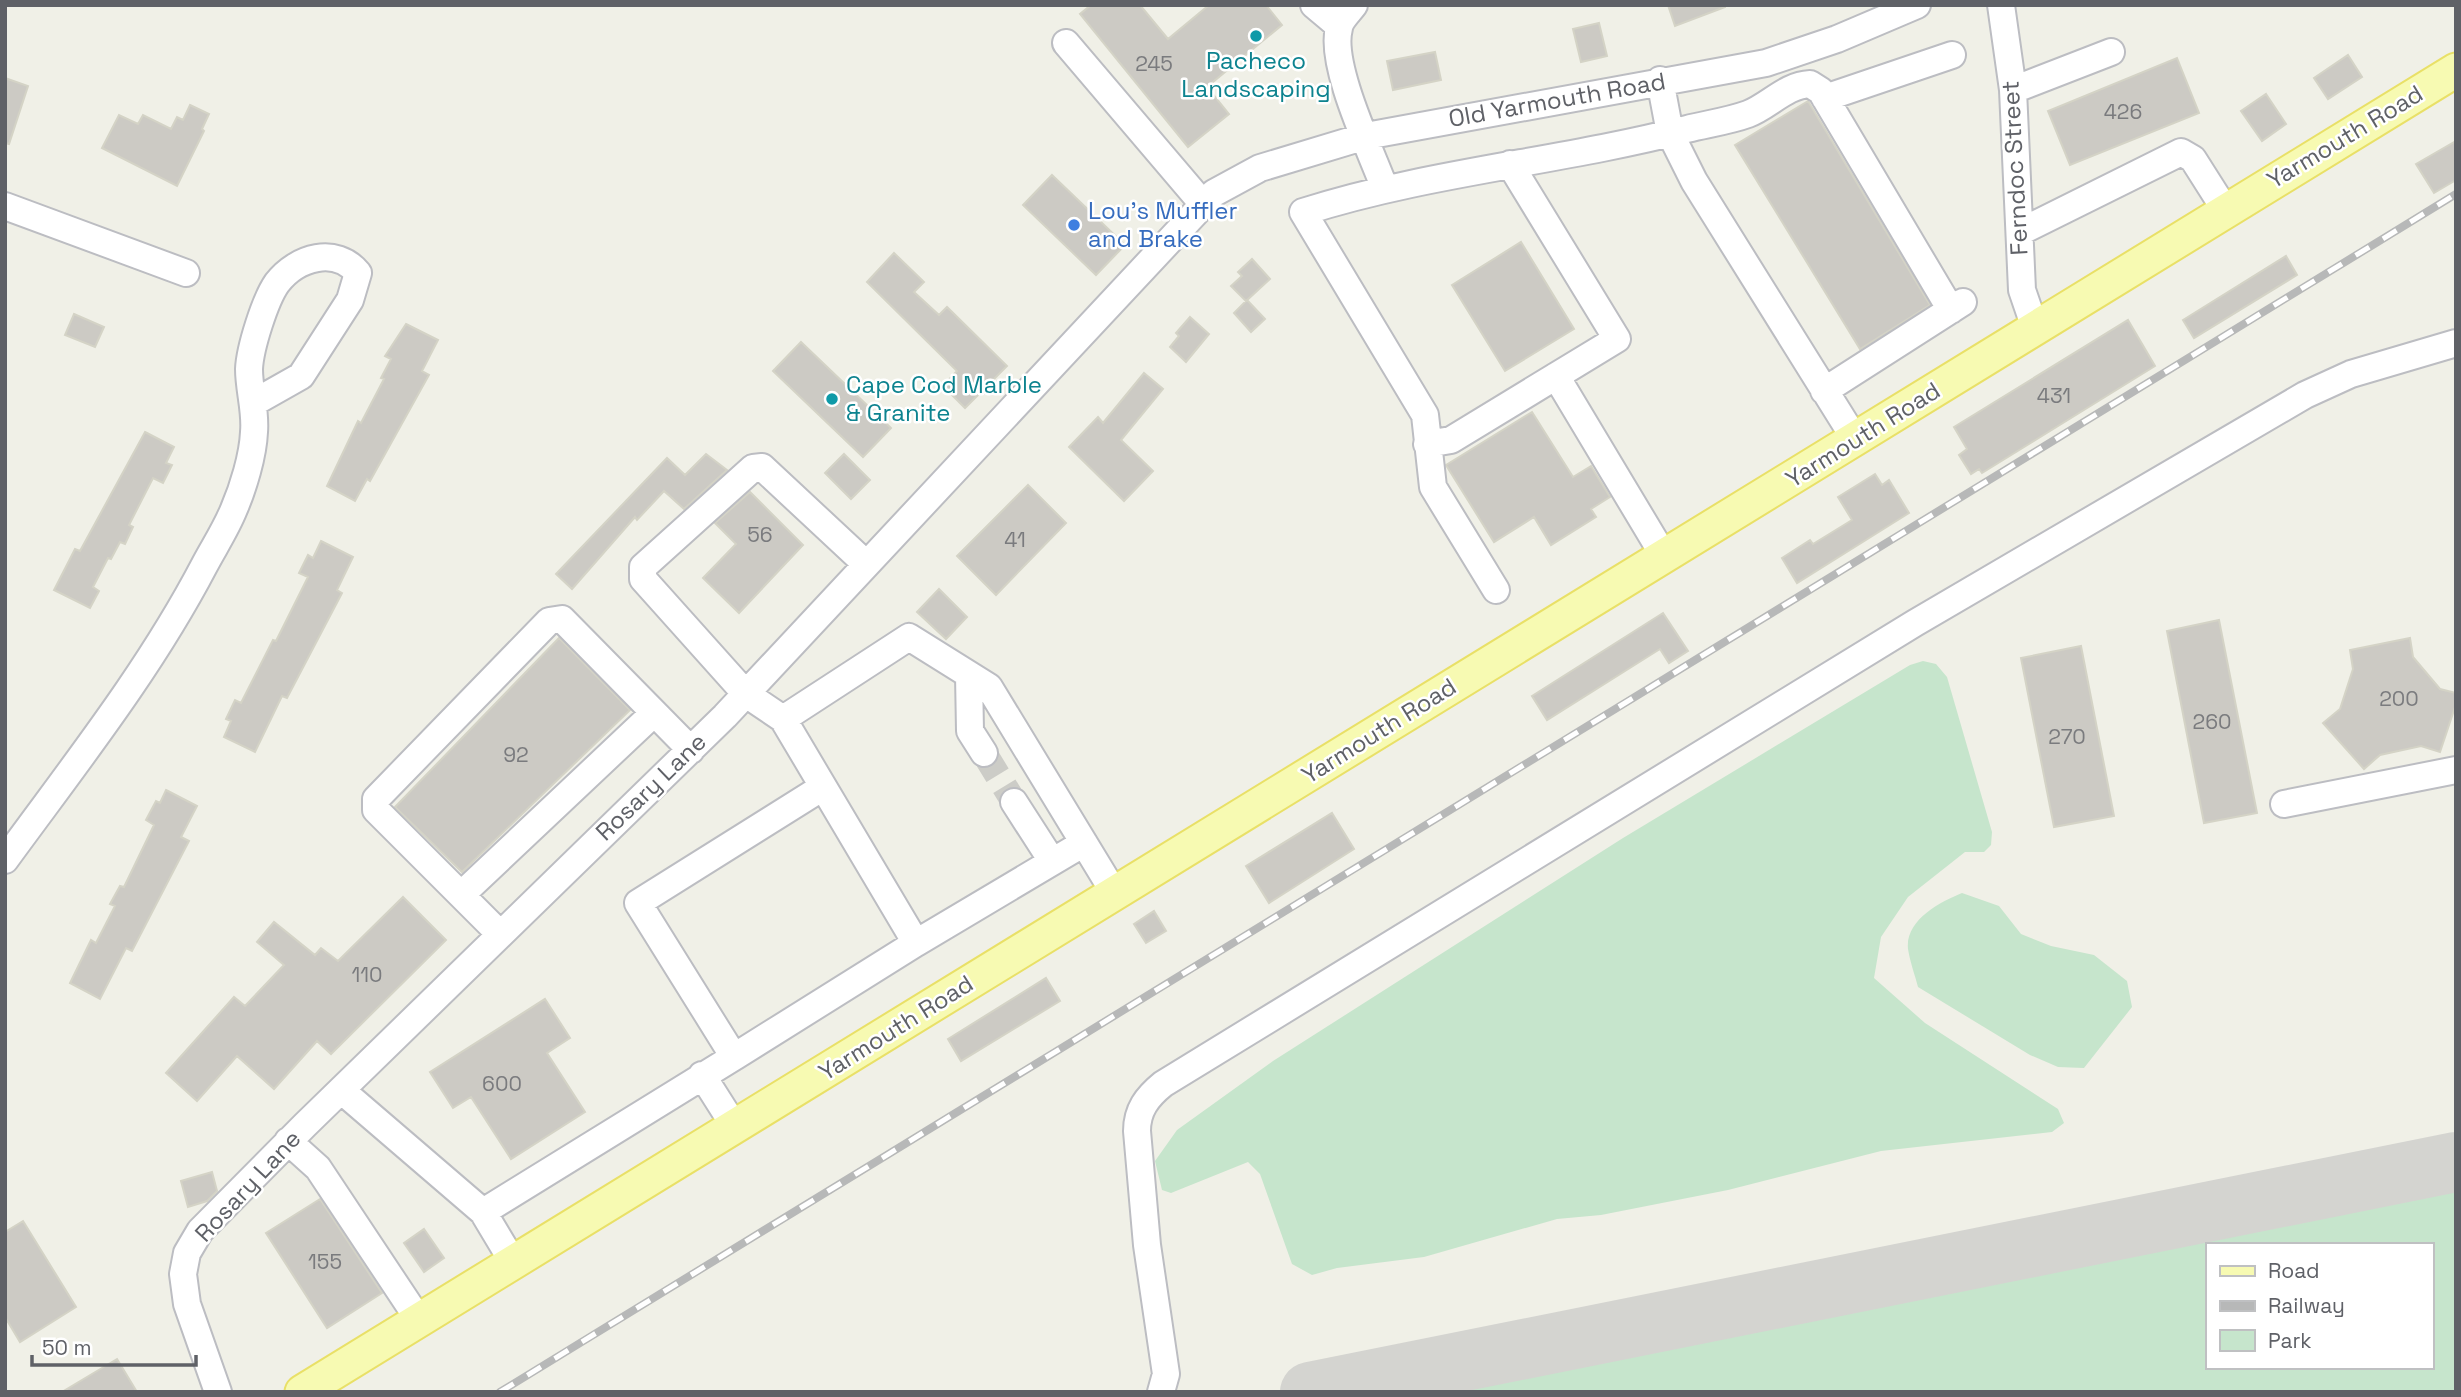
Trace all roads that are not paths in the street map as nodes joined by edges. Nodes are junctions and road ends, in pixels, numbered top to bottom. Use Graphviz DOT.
graph roads {
  1 [pos="1314,5"];
  2 [pos="1917,5"];
  3 [pos="2001,5"];
  4 [pos="1346,16"];
  5 [pos="1066,43"];
  6 [pos="2111,52"];
  7 [pos="1952,55"];
  8 [pos="2456,70"];
  9 [pos="1660,80"];
  10 [pos="2013,90"];
  11 [pos="1825,98"];
  12 [pos="1670,134"];
  13 [pos="1366,136"];
  14 [pos="1510,164"];
  15 [pos="1385,188"];
  16 [pos="1203,204"];
  17 [pos="5,206"];
  18 [pos="2226,211"];
  19 [pos="2020,232"];
  20 [pos="186,273"];
  21 [pos="2035,328"];
  22 [pos="2456,343"];
  23 [pos="1556,376"];
  24 [pos="1824,391"];
  25 [pos="255,402"];
  26 [pos="1855,439"];
  27 [pos="1427,444"];
  28 [pos="1664,556"];
  29 [pos="865,563"];
  30 [pos="1496,590"];
  31 [pos="969,675"];
  32 [pos="746,694"];
  33 [pos="654,713"];
  34 [pos="783,719"];
  35 [pos="691,750"];
  36 [pos="984,752"];
  37 [pos="2456,770"];
  38 [pos="823,787"];
  39 [pos="1014,802"];
  40 [pos="2284,804"];
  41 [pos="1084,843"];
  42 [pos="5,860"];
  43 [pos="1052,862"];
  44 [pos="1115,894"];
  45 [pos="461,895"];
  46 [pos="500,934"];
  47 [pos="916,943"];
  48 [pos="734,1057"];
  49 [pos="702,1075"];
  50 [pos="341,1090"];
  51 [pos="735,1126"];
  52 [pos="288,1141"];
  53 [pos="483,1212"];
  54 [pos="513,1262"];
  55 [pos="419,1321"];
  56 [pos="218,1392"];
  57 [pos="302,1392"];
  58 [pos="1161,1392"];
  1 -- 4 [label="street"];
  2 -- 9 [label="street, Old Yarmouth Road"];
  3 -- 10 [label="street, Ferndoc Street"];
  4 -- 13 [label="street"];
  5 -- 16 [label="street"];
  6 -- 10 [label="street"];
  7 -- 11 [label="street"];
  8 -- 18 [label="main road, Yarmouth Road"];
  9 -- 12 [label="street"];
  9 -- 13 [label="street, Old Yarmouth Road"];
  10 -- 19 [label="street, Ferndoc Street"];
  11 -- 12 [label="street"];
  11 -- 24 [label="street"];
  12 -- 14 [label="street"];
  12 -- 24 [label="street"];
  13 -- 15 [label="street"];
  13 -- 16 [label="street, Old Yarmouth Road"];
  14 -- 15 [label="street"];
  14 -- 23 [label="street"];
  15 -- 27 [label="street"];
  16 -- 29 [label="street, Rosary Lane"];
  17 -- 20 [label="street"];
  18 -- 19 [label="street"];
  18 -- 21 [label="main road, Yarmouth Road"];
  19 -- 21 [label="street, Ferndoc Street"];
  21 -- 26 [label="main road, Yarmouth Road"];
  22 -- 58 [label="street"];
  23 -- 27 [label="street"];
  23 -- 28 [label="street"];
  24 -- 26 [label="street"];
  25 -- 25 [label="street"];
  25 -- 42 [label="street"];
  26 -- 28 [label="main road, Yarmouth Road"];
  27 -- 30 [label="street"];
  28 -- 44 [label="main road, Yarmouth Road"];
  29 -- 32 [label="street, Rosary Lane"];
  29 -- 32 [label="street"];
  31 -- 34 [label="street"];
  31 -- 36 [label="street"];
  31 -- 41 [label="street"];
  32 -- 34 [label="street"];
  32 -- 35 [label="street, Rosary Lane"];
  33 -- 35 [label="street"];
  33 -- 45 [label="street"];
  33 -- 45 [label="street"];
  34 -- 38 [label="street"];
  35 -- 46 [label="street, Rosary Lane"];
  37 -- 40 [label="street"];
  38 -- 47 [label="street"];
  38 -- 48 [label="street"];
  39 -- 43 [label="street"];
  41 -- 43 [label="street"];
  41 -- 44 [label="street"];
  43 -- 47 [label="street"];
  44 -- 51 [label="main road, Yarmouth Road"];
  45 -- 46 [label="street"];
  46 -- 50 [label="street, Rosary Lane"];
  47 -- 48 [label="street"];
  48 -- 49 [label="street"];
  49 -- 51 [label="street"];
  49 -- 53 [label="street"];
  50 -- 52 [label="street, Rosary Lane"];
  50 -- 53 [label="street"];
  51 -- 54 [label="main road, Yarmouth Road"];
  52 -- 55 [label="street"];
  52 -- 56 [label="street, Rosary Lane"];
  53 -- 54 [label="street"];
  54 -- 55 [label="main road, Yarmouth Road"];
  55 -- 57 [label="main road, Yarmouth Road"];
}
